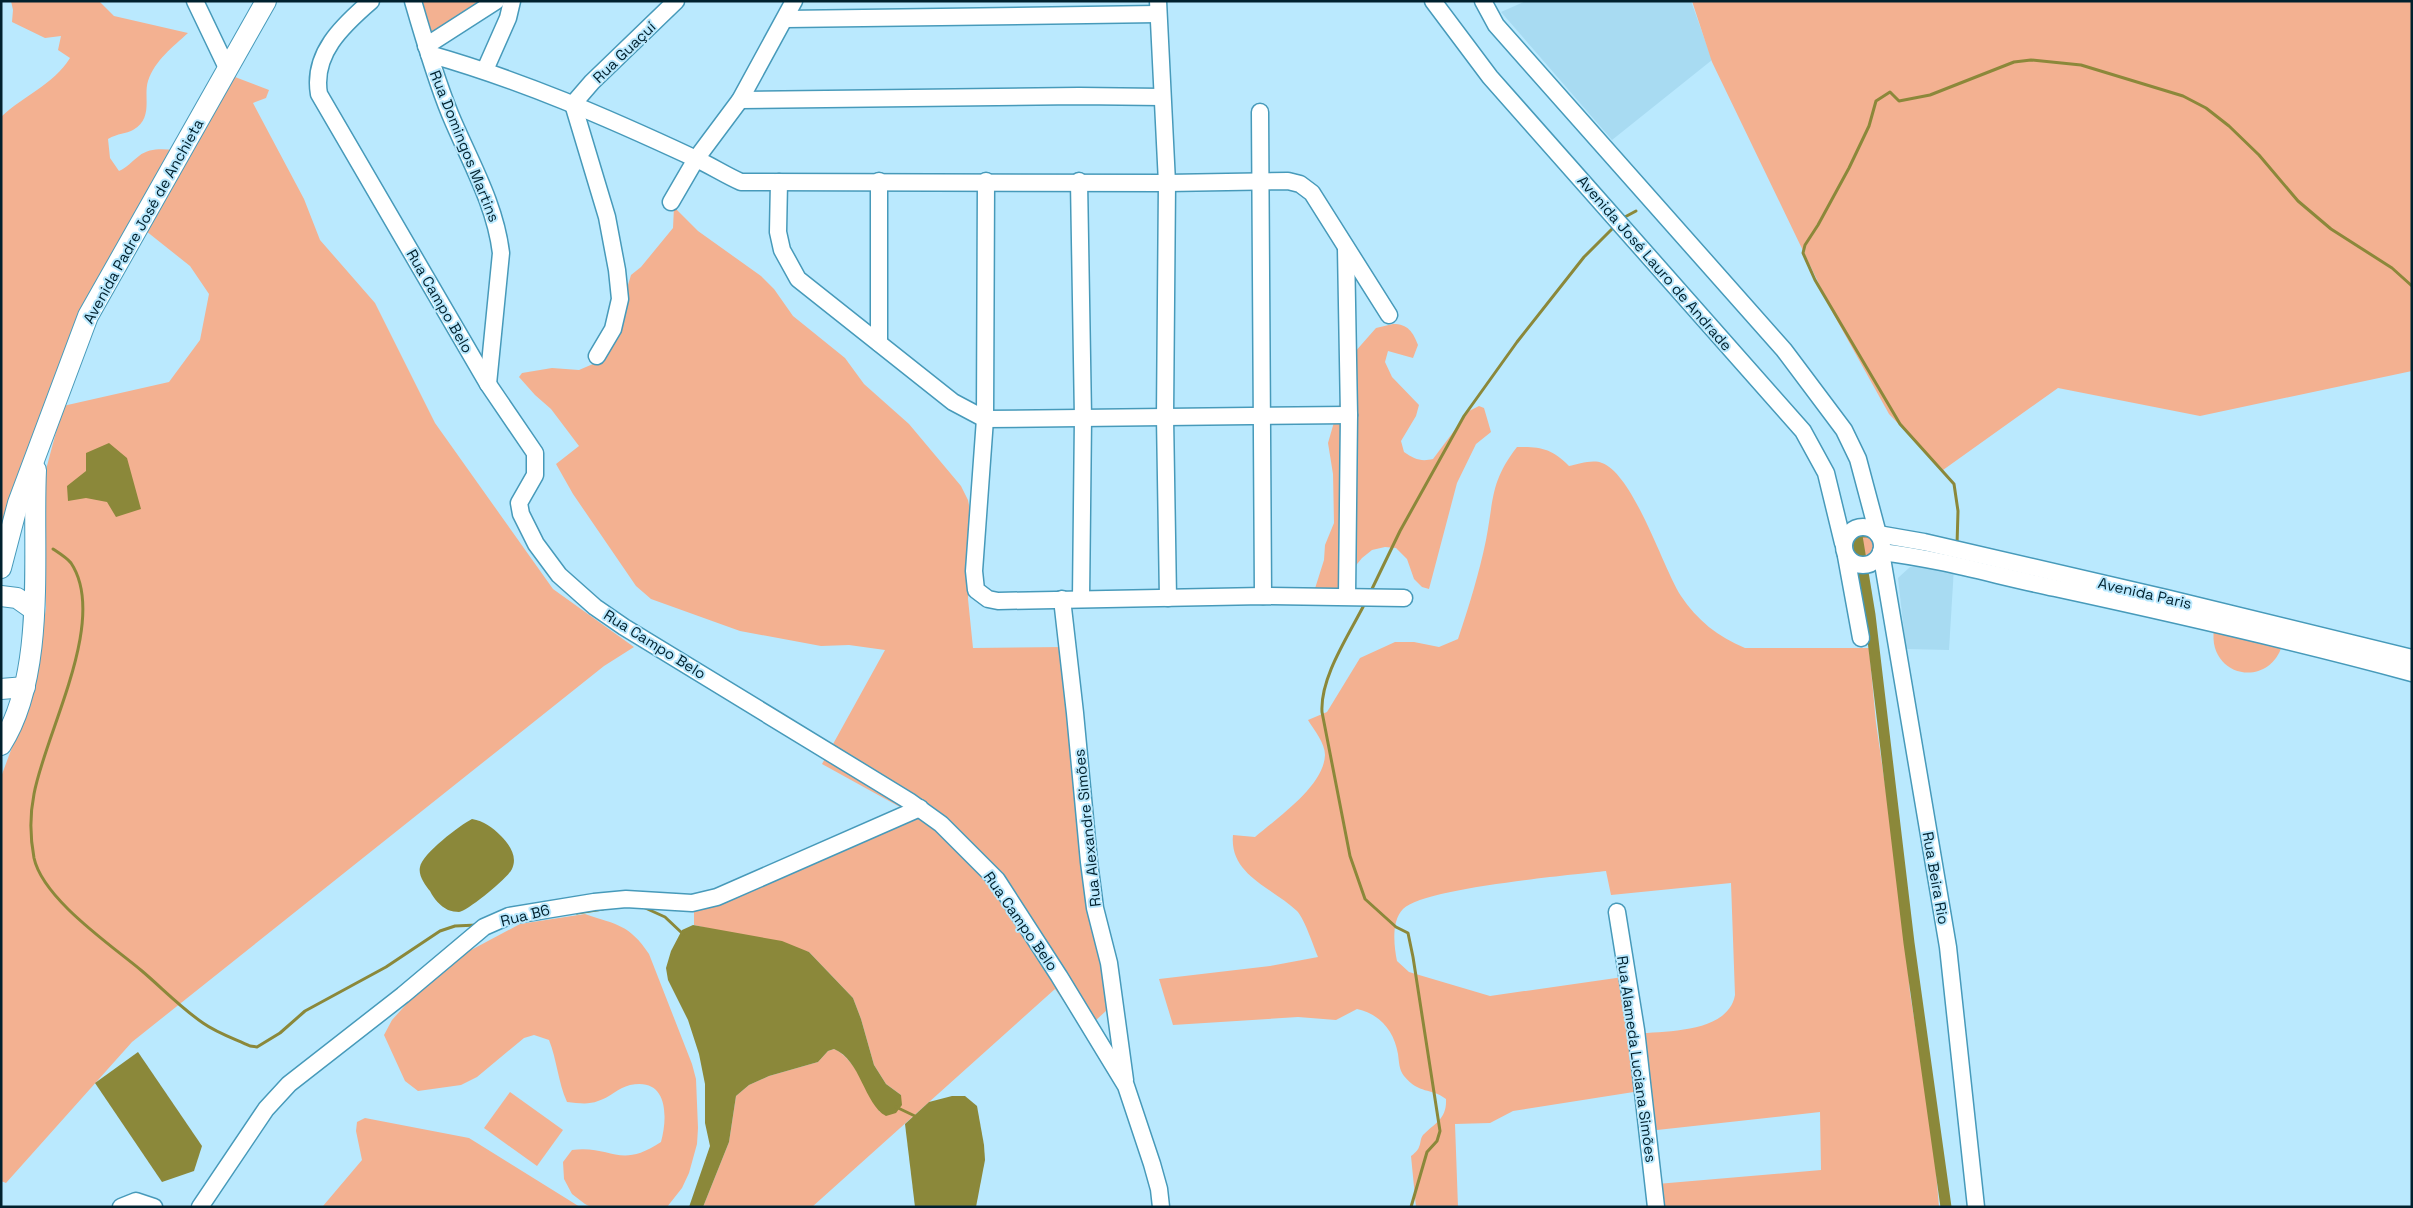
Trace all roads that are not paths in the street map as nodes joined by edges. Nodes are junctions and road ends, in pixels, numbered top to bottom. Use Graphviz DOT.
graph roads {
  1 [pos="195,1"];
  2 [pos="266,1"];
  3 [pos="370,1"];
  4 [pos="413,1"];
  5 [pos="496,1"];
  6 [pos="512,1"];
  7 [pos="676,1"];
  8 [pos="794,1"];
  9 [pos="1433,1"];
  10 [pos="1483,1"];
  11 [pos="1158,8"];
  12 [pos="786,19"];
  13 [pos="428,50"];
  14 [pos="228,70"];
  15 [pos="485,70"];
  16 [pos="1162,97"];
  17 [pos="740,100"];
  18 [pos="573,104"];
  19 [pos="1260,112"];
  20 [pos="696,159"];
  21 [pos="986,181"];
  22 [pos="1079,181"];
  23 [pos="1260,181"];
  24 [pos="779,182"];
  25 [pos="879,182"];
  26 [pos="1167,183"];
  27 [pos="671,202"];
  28 [pos="1346,247"];
  29 [pos="1389,315"];
  30 [pos="879,343"];
  31 [pos="597,356"];
  32 [pos="488,384"];
  33 [pos="1349,415"];
  34 [pos="1262,416"];
  35 [pos="1165,417"];
  36 [pos="985,418"];
  37 [pos="1084,418"];
  38 [pos="38,448"];
  39 [pos="1878,534"];
  40 [pos="1845,550"];
  41 [pos="1881,552"];
  42 [pos="1,568"];
  43 [pos="1,596"];
  44 [pos="1263,596"];
  45 [pos="1354,596"];
  46 [pos="1168,598"];
  47 [pos="1404,598"];
  48 [pos="1062,599"];
  49 [pos="1081,599"];
  50 [pos="34,610"];
  51 [pos="1861,638"];
  52 [pos="2412,658"];
  53 [pos="2412,673"];
  54 [pos="25,687"];
  55 [pos="1,688"];
  56 [pos="1,745"];
  57 [pos="920,808"];
  58 [pos="1616,912"];
  59 [pos="1126,1086"];
  60 [pos="121,1207"];
  61 [pos="154,1207"];
  62 [pos="200,1207"];
  63 [pos="1160,1207"];
  64 [pos="1656,1207"];
  65 [pos="1976,1207"];
  1 -- 14 [label="street"];
  2 -- 14 [label="main road, Avenida Padre José de Anchieta"];
  3 -- 32 [label="street, Rua Campo Belo"];
  4 -- 13 [label="street, Rua Domingos Martins"];
  5 -- 13 [label="street"];
  6 -- 15 [label="street"];
  7 -- 18 [label="street, Rua Guaçuí"];
  8 -- 12 [label="street"];
  9 -- 40 [label="street, Avenida José Lauro de Andrade"];
  10 -- 39 [label="street"];
  11 -- 12 [label="street"];
  11 -- 16 [label="street"];
  12 -- 17 [label="street"];
  13 -- 15 [label="street"];
  13 -- 32 [label="street, Rua Domingos Martins"];
  14 -- 38 [label="main road, Avenida Padre José de Anchieta"];
  15 -- 18 [label="street"];
  16 -- 17 [label="street"];
  16 -- 26 [label="street"];
  17 -- 20 [label="street"];
  18 -- 20 [label="street"];
  18 -- 31 [label="street"];
  19 -- 23 [label="street"];
  20 -- 24 [label="street"];
  20 -- 27 [label="street"];
  21 -- 22 [label="street"];
  21 -- 25 [label="street"];
  21 -- 36 [label="street"];
  22 -- 26 [label="street"];
  22 -- 37 [label="street"];
  23 -- 26 [label="street"];
  23 -- 28 [label="street"];
  23 -- 34 [label="street"];
  24 -- 25 [label="street"];
  24 -- 30 [label="street"];
  25 -- 30 [label="street"];
  26 -- 35 [label="street"];
  28 -- 29 [label="street"];
  28 -- 33 [label="street"];
  30 -- 36 [label="street"];
  32 -- 57 [label="street, Rua Campo Belo"];
  33 -- 34 [label="street"];
  33 -- 45 [label="street"];
  34 -- 35 [label="street"];
  34 -- 44 [label="street"];
  35 -- 37 [label="street"];
  35 -- 46 [label="street"];
  36 -- 37 [label="street"];
  36 -- 48 [label="street"];
  37 -- 49 [label="street"];
  38 -- 42 [label="main road, Avenida Padre José de Anchieta"];
  38 -- 50 [label="main road, Avenida Padre José de Anchieta"];
  39 -- 40 [label="street"];
  39 -- 41 [label="street"];
  39 -- 52 [label="street, Avenida Paris"];
  40 -- 41 [label="street"];
  40 -- 51 [label="street, Avenida José Lauro de Andrade"];
  41 -- 53 [label="street, Avenida Paris"];
  41 -- 65 [label="street, Rua Beira Rio"];
  43 -- 50 [label="main road"];
  44 -- 45 [label="street"];
  44 -- 46 [label="street"];
  45 -- 47 [label="street"];
  46 -- 49 [label="street"];
  48 -- 49 [label="street"];
  48 -- 59 [label="street, Rua Alexandre Simões"];
  50 -- 54 [label="main road, Avenida Padre José de Anchieta"];
  54 -- 55 [label="main road"];
  54 -- 56 [label="main road, Avenida Padre José de Anchieta"];
  57 -- 59 [label="street, Rua Campo Belo"];
  57 -- 62 [label="street, Rua B6"];
  58 -- 64 [label="street, Rua Alameda Luciana Simões"];
  59 -- 63 [label="street, Rua Campo Belo"];
  60 -- 61 [label="street"];
}
